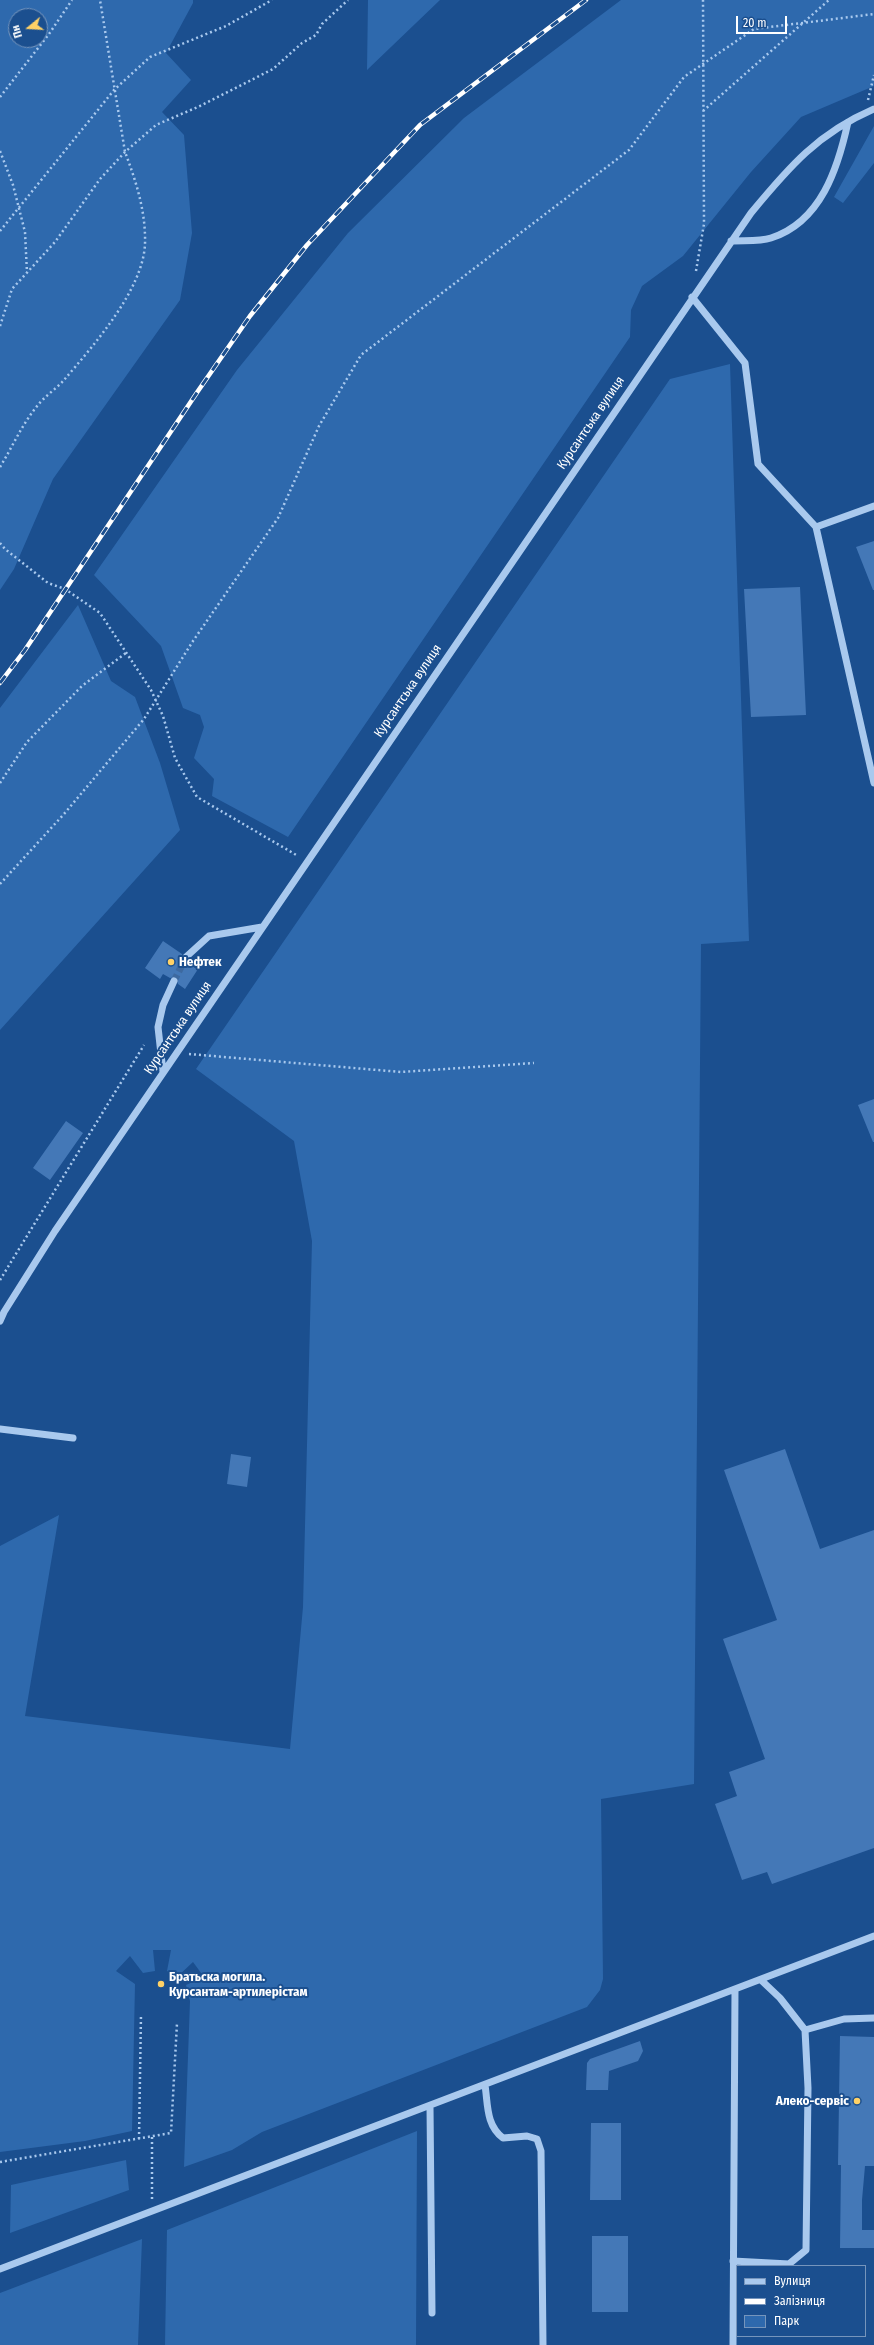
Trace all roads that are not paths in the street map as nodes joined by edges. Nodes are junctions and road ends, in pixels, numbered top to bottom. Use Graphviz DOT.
graph roads {
  1 [pos="874,109"];
  2 [pos="848,122"];
  3 [pos="731,241"];
  4 [pos="692,297"];
  5 [pos="874,506"];
  6 [pos="816,527"];
  7 [pos="874,783"];
  8 [pos="262,926"];
  9 [pos="186,957"];
  10 [pos="174,981"];
  11 [pos="163,1072"];
  12 [pos="0,1321"];
  13 [pos="0,1429"];
  14 [pos="73,1438"];
  15 [pos="874,1936"];
  16 [pos="760,1980"];
  17 [pos="734,1990"];
  18 [pos="874,2018"];
  19 [pos="805,2030"];
  20 [pos="485,2085"];
  21 [pos="430,2106"];
  22 [pos="733,2262"];
  23 [pos="0,2269"];
  24 [pos="432,2313"];
  25 [pos="543,2345"];
  26 [pos="733,2345"];
  1 -- 2 [label="street, Курсантська вулиця"];
  2 -- 3 [label="street, Курсантська вулиця"];
  2 -- 3 [label="street"];
  3 -- 4 [label="street, Курсантська вулиця"];
  4 -- 6 [label="street"];
  4 -- 8 [label="street, Курсантська вулиця"];
  5 -- 6 [label="street"];
  6 -- 7 [label="street"];
  8 -- 9 [label="street"];
  8 -- 11 [label="street, Курсантська вулиця"];
  10 -- 11 [label="street"];
  11 -- 12 [label="street, Курсантська вулиця"];
  13 -- 14 [label="street"];
  15 -- 16 [label="street"];
  16 -- 17 [label="street"];
  16 -- 19 [label="street"];
  17 -- 20 [label="street"];
  17 -- 22 [label="street"];
  18 -- 19 [label="street"];
  19 -- 22 [label="street"];
  20 -- 21 [label="street"];
  20 -- 25 [label="street"];
  21 -- 23 [label="street"];
  21 -- 24 [label="street"];
  22 -- 26 [label="street"];
}
